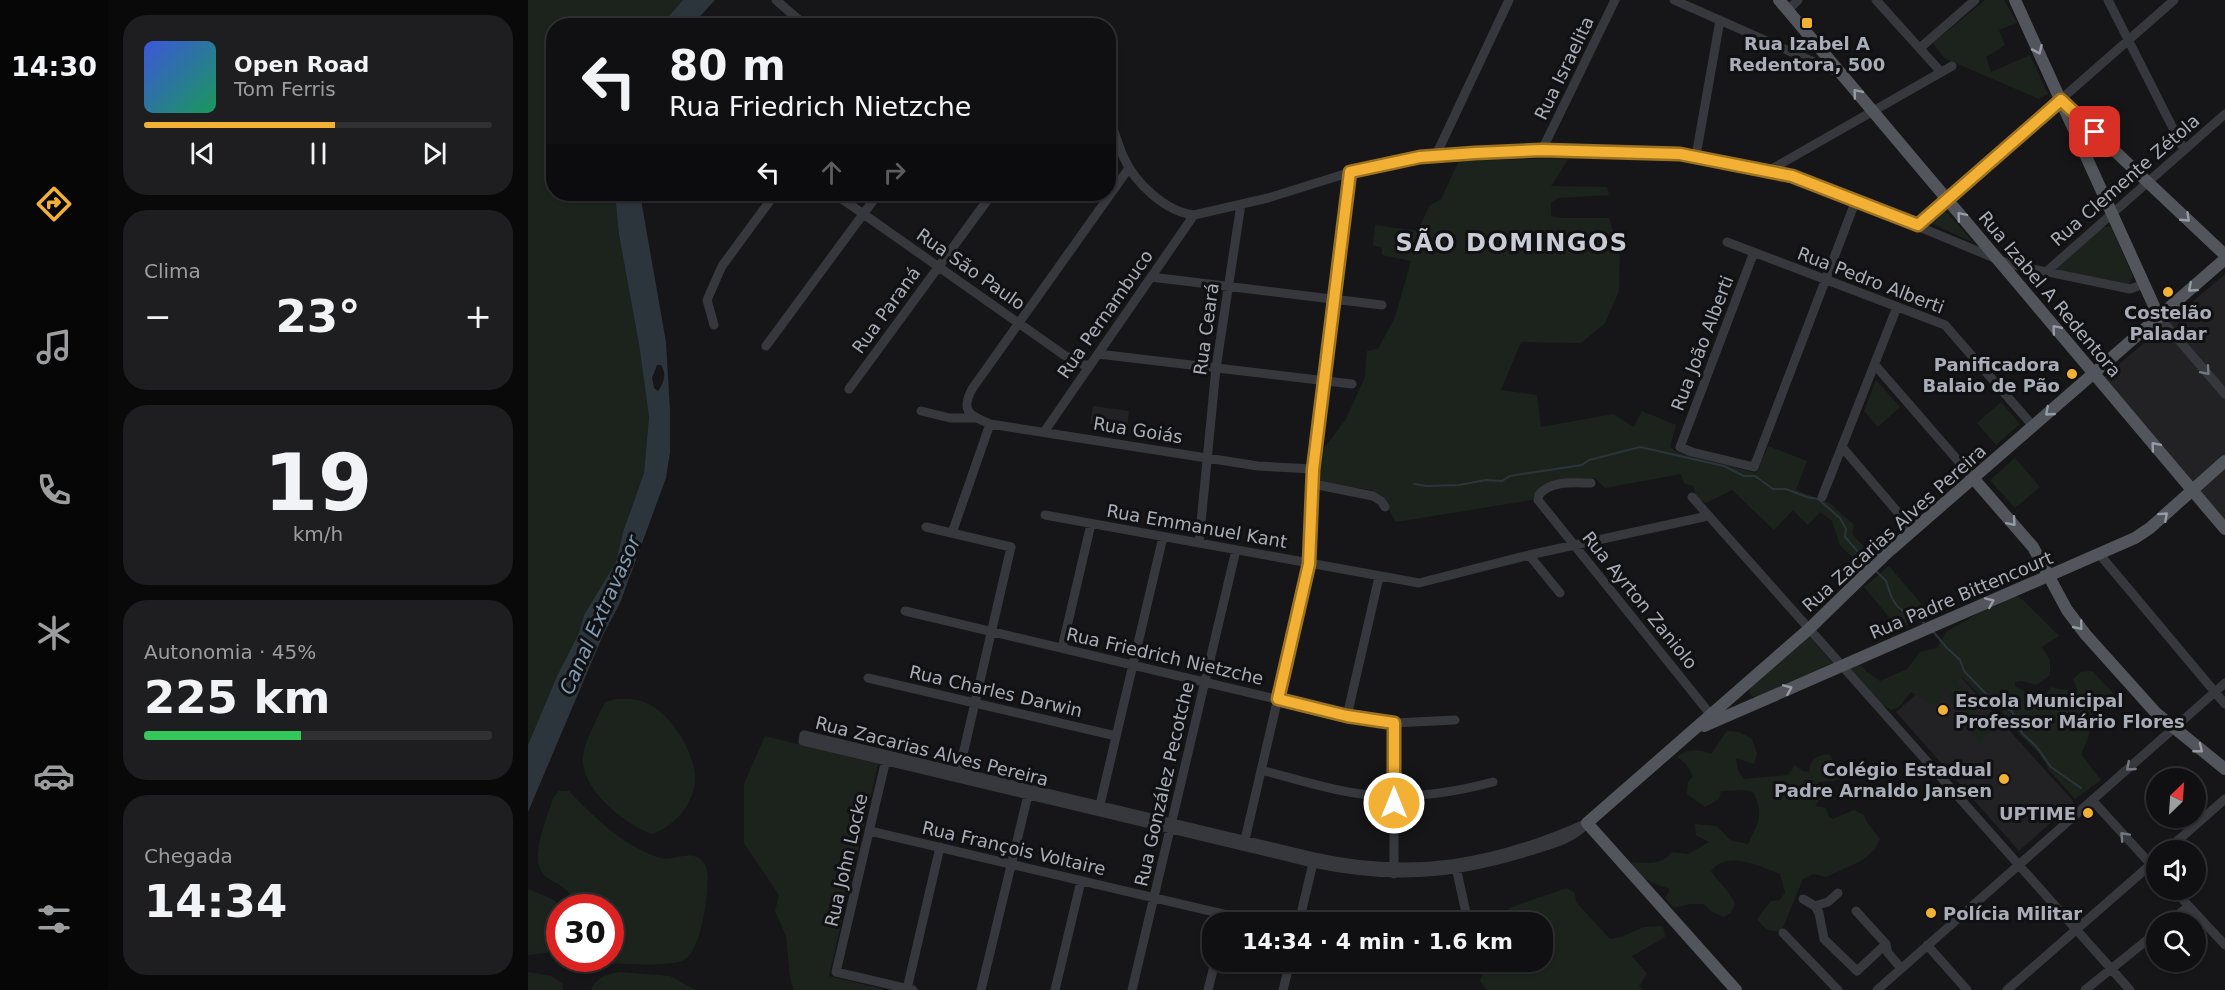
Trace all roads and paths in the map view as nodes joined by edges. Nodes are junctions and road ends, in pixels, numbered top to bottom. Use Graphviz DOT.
graph roads {
  1 [pos="776,0"];
  2 [pos="1509,0"];
  3 [pos="1615,0"];
  4 [pos="1674,0"];
  5 [pos="1779,0"];
  6 [pos="1798,0"];
  7 [pos="1876,0"];
  8 [pos="1975,0"];
  9 [pos="2015,0"];
  10 [pos="2108,0"];
  11 [pos="2174,0"];
  12 [pos="1788,10"];
  13 [pos="797,18"];
  14 [pos="1720,20"];
  15 [pos="2128,40"];
  16 [pos="1920,48"];
  17 [pos="1952,66"];
  18 [pos="1941,72"];
  19 [pos="1842,75"];
  20 [pos="2061,100"];
  21 [pos="1873,111"];
  22 [pos="2225,114"];
  23 [pos="1116,139"];
  24 [pos="1542,150"];
  25 [pos="2184,150"];
  26 [pos="1436,155"];
  27 [pos="1696,156"];
  28 [pos="1129,168"];
  29 [pos="1770,170"];
  30 [pos="1350,172"];
  31 [pos="2148,182"];
  32 [pos="1116,186"];
  33 [pos="1856,200"];
  34 [pos="1947,200"];
  35 [pos="770,201"];
  36 [pos="846,201"];
  37 [pos="873,201"];
  38 [pos="987,201"];
  39 [pos="1106,201"];
  40 [pos="1241,204"];
  41 [pos="864,213"];
  42 [pos="2112,213"];
  43 [pos="1194,215"];
  44 [pos="1918,225"];
  45 [pos="1728,242"];
  46 [pos="1754,252"];
  47 [pos="2225,257"];
  48 [pos="1999,261"];
  49 [pos="938,266"];
  50 [pos="2046,272"];
  51 [pos="1151,277"];
  52 [pos="1826,279"];
  53 [pos="2144,284"];
  54 [pos="1229,286"];
  55 [pos="1335,299"];
  56 [pos="1382,305"];
  57 [pos="1897,307"];
  58 [pos="2159,316"];
  59 [pos="1019,323"];
  60 [pos="714,325"];
  61 [pos="766,346"];
  62 [pos="1098,354"];
  63 [pos="1090,364"];
  64 [pos="1875,365"];
  65 [pos="1216,368"];
  66 [pos="2093,374"];
  67 [pos="1324,381"];
  68 [pos="1352,384"];
  69 [pos="849,388"];
  70 [pos="2225,394"];
  71 [pos="921,411"];
  72 [pos="977,418"];
  73 [pos="990,424"];
  74 [pos="2032,426"];
  75 [pos="1044,432"];
  76 [pos="1842,447"];
  77 [pos="1208,458"];
  78 [pos="2225,461"];
  79 [pos="1313,470"];
  80 [pos="1973,478"];
  81 [pos="1591,483"];
  82 [pos="1313,484"];
  83 [pos="2192,490"];
  84 [pos="1692,497"];
  85 [pos="1822,497"];
  86 [pos="1385,507"];
  87 [pos="1045,515"];
  88 [pos="1708,516"];
  89 [pos="1091,524"];
  90 [pos="926,527"];
  91 [pos="2225,529"];
  92 [pos="1914,530"];
  93 [pos="952,533"];
  94 [pos="1163,537"];
  95 [pos="1199,543"];
  96 [pos="1574,545"];
  97 [pos="1236,550"];
  98 [pos="1529,555"];
  99 [pos="2100,555"];
  100 [pos="1309,564"];
  101 [pos="1379,577"];
  102 [pos="2049,577"];
  103 [pos="1560,593"];
  104 [pos="905,611"];
  105 [pos="1809,629"];
  106 [pos="992,632"];
  107 [pos="1062,648"];
  108 [pos="1133,665"];
  109 [pos="1842,666"];
  110 [pos="868,678"];
  111 [pos="1750,681"];
  112 [pos="1205,682"];
  113 [pos="2225,683"];
  114 [pos="2215,692"];
  115 [pos="1735,693"];
  116 [pos="1278,699"];
  117 [pos="1760,701"];
  118 [pos="975,703"];
  119 [pos="2225,704"];
  120 [pos="1744,708"];
  121 [pos="1347,716"];
  122 [pos="1713,718"];
  123 [pos="1455,720"];
  124 [pos="1394,723"];
  125 [pos="2174,729"];
  126 [pos="1692,731"];
  127 [pos="1116,736"];
  128 [pos="887,758"];
  129 [pos="2225,769"];
  130 [pos="1261,770"];
  131 [pos="958,775"];
  132 [pos="1493,782"];
  133 [pos="1028,792"];
  134 [pos="1394,796"];
  135 [pos="2225,799"];
  136 [pos="2092,801"];
  137 [pos="1100,809"];
  138 [pos="1587,824"];
  139 [pos="1171,826"];
  140 [pos="870,831"];
  141 [pos="2178,840"];
  142 [pos="1244,843"];
  143 [pos="940,848"];
  144 [pos="2146,856"];
  145 [pos="1314,860"];
  146 [pos="1011,864"];
  147 [pos="2019,865"];
  148 [pos="1456,867"];
  149 [pos="1394,871"];
  150 [pos="2146,872"];
  151 [pos="1081,881"];
  152 [pos="1838,893"];
  153 [pos="1154,898"];
  154 [pos="1803,899"];
  155 [pos="2183,900"];
  156 [pos="1815,906"];
  157 [pos="2189,906"];
  158 [pos="1857,911"];
  159 [pos="1202,912"];
  160 [pos="1301,912"];
  161 [pos="1466,912"];
  162 [pos="2182,912"];
  163 [pos="2076,930"];
  164 [pos="2225,930"];
  165 [pos="1783,933"];
  166 [pos="2146,941"];
  167 [pos="2222,942"];
  168 [pos="1886,944"];
  169 [pos="1927,945"];
  170 [pos="1901,968"];
  171 [pos="2111,969"];
  172 [pos="1212,972"];
  173 [pos="1288,972"];
  174 [pos="910,989"];
  175 [pos="981,990"];
  176 [pos="1055,990"];
  177 [pos="1132,990"];
  178 [pos="1208,990"];
  179 [pos="1283,990"];
  180 [pos="1736,990"];
  181 [pos="1838,990"];
  182 [pos="1877,990"];
  183 [pos="1967,990"];
  184 [pos="2007,990"];
  185 [pos="2085,990"];
  186 [pos="2130,990"];
  1 -- 13 [label="street"];
  2 -- 26 [label="street"];
  3 -- 24 [label="street, Rua Israelita"];
  4 -- 14 [label="street"];
  5 -- 12 [label="main road, Rua Izabel A Redentora"];
  6 -- 12 [label="street"];
  7 -- 16 [label="street"];
  8 -- 16 [label="street"];
  9 -- 20 [label="main road, one-way"];
  10 -- 15 [label="street"];
  11 -- 15 [label="street"];
  12 -- 19 [label="main road, Rua Izabel A Redentora"];
  14 -- 19 [label="street"];
  14 -- 27 [label="street"];
  15 -- 20 [label="street"];
  15 -- 25 [label="street"];
  16 -- 18 [label="street"];
  17 -- 18 [label="street"];
  18 -- 21 [label="street"];
  21 -- 19 [label="main road, Rua Izabel A Redentora, one-way"];
  20 -- 31 [label="main road"];
  20 -- 34 [label="street"];
  20 -- 42 [label="main road"];
  21 -- 29 [label="street"];
  21 -- 34 [label="main road, Rua Izabel A Redentora"];
  22 -- 25 [label="street, Rua Clemente Zétola"];
  23 -- 28 [label="street"];
  24 -- 26 [label="street"];
  24 -- 27 [label="street"];
  25 -- 31 [label="street, Rua Clemente Zétola"];
  26 -- 30 [label="street"];
  27 -- 29 [label="street"];
  28 -- 32 [label="street"];
  28 -- 43 [label="street"];
  29 -- 33 [label="street"];
  30 -- 40 [label="street"];
  30 -- 55 [label="street"];
  31 -- 42 [label="street, Rua Clemente Zétola"];
  31 -- 47 [label="main road, one-way"];
  33 -- 44 [label="street"];
  33 -- 52 [label="street"];
  34 -- 44 [label="street"];
  48 -- 34 [label="main road, Rua Izabel A Redentora, one-way"];
  35 -- 60 [label="street"];
  36 -- 41 [label="street, Rua São Paulo"];
  37 -- 41 [label="street"];
  38 -- 49 [label="street, Rua Paraná"];
  39 -- 59 [label="street"];
  40 -- 43 [label="street"];
  40 -- 54 [label="street, Rua Ceará"];
  41 -- 49 [label="street, Rua São Paulo"];
  41 -- 61 [label="street"];
  42 -- 50 [label="street, Rua Clemente Zétola"];
  42 -- 53 [label="main road"];
  43 -- 51 [label="street, Rua Pernambuco"];
  44 -- 48 [label="street"];
  45 -- 46 [label="street, Rua Pedro Alberti"];
  46 -- 52 [label="street, Rua Pedro Alberti"];
  46 -- 52 [label="street, Rua João Alberti"];
  47 -- 58 [label="main road, Rua Zacarias Alves Pereira, one-way"];
  48 -- 50 [label="street"];
  66 -- 48 [label="main road, Rua Izabel A Redentora, one-way"];
  49 -- 59 [label="street, Rua São Paulo"];
  49 -- 69 [label="street, Rua Paraná"];
  50 -- 53 [label="street"];
  51 -- 54 [label="street"];
  51 -- 62 [label="street, Rua Pernambuco"];
  52 -- 57 [label="street, Rua Pedro Alberti"];
  53 -- 58 [label="main road"];
  54 -- 55 [label="street"];
  54 -- 65 [label="street, Rua Ceará"];
  55 -- 56 [label="street"];
  55 -- 67 [label="street"];
  57 -- 64 [label="street"];
  57 -- 74 [label="street, Rua Pedro Alberti"];
  58 -- 66 [label="main road, Rua Zacarias Alves Pereira"];
  58 -- 70 [label="street, one-way"];
  59 -- 63 [label="street, Rua São Paulo"];
  59 -- 72 [label="street, Rua Goiás"];
  62 -- 63 [label="street, Rua Pernambuco"];
  62 -- 65 [label="street"];
  63 -- 75 [label="street, Rua Pernambuco"];
  64 -- 76 [label="street"];
  64 -- 80 [label="street"];
  65 -- 67 [label="street"];
  65 -- 77 [label="street, Rua Ceará"];
  66 -- 74 [label="main road, Rua Zacarias Alves Pereira, one-way"];
  83 -- 66 [label="main road, Rua Izabel A Redentora, one-way"];
  67 -- 68 [label="street"];
  67 -- 79 [label="street"];
  71 -- 72 [label="street"];
  72 -- 73 [label="street, Rua Goiás"];
  73 -- 75 [label="street, Rua Goiás"];
  73 -- 93 [label="street"];
  74 -- 80 [label="main road, Rua Zacarias Alves Pereira"];
  75 -- 77 [label="street, Rua Goiás"];
  76 -- 85 [label="street"];
  76 -- 92 [label="street"];
  77 -- 79 [label="street, Rua Goiás"];
  77 -- 95 [label="street, Rua Ceará"];
  78 -- 83 [label="main road, Rua Padre Bittencourt"];
  79 -- 82 [label="street"];
  80 -- 92 [label="main road, Rua Zacarias Alves Pereira"];
  80 -- 102 [label="main road, one-way"];
  81 -- 96 [label="street, Rua Ayrton Zaniolo"];
  82 -- 86 [label="street"];
  82 -- 100 [label="street"];
  83 -- 91 [label="main road, Rua Izabel A Redentora"];
  99 -- 83 [label="main road, Rua Padre Bittencourt, one-way"];
  84 -- 88 [label="street"];
  87 -- 89 [label="street, Rua Emmanuel Kant"];
  88 -- 96 [label="street"];
  88 -- 105 [label="street"];
  89 -- 94 [label="street, Rua Emmanuel Kant"];
  89 -- 107 [label="street"];
  90 -- 93 [label="street"];
  92 -- 105 [label="main road, Rua Zacarias Alves Pereira"];
  93 -- 106 [label="street"];
  94 -- 95 [label="street, Rua Emmanuel Kant"];
  94 -- 108 [label="street"];
  95 -- 97 [label="street, Rua Emmanuel Kant"];
  96 -- 98 [label="street"];
  96 -- 122 [label="street, Rua Ayrton Zaniolo"];
  97 -- 100 [label="street, Rua Emmanuel Kant"];
  97 -- 112 [label="street, Rua González Pecotche"];
  98 -- 101 [label="street, Rua Emmanuel Kant"];
  98 -- 103 [label="street"];
  99 -- 102 [label="main road, Rua Padre Bittencourt"];
  99 -- 114 [label="street"];
  100 -- 101 [label="street, Rua Emmanuel Kant"];
  100 -- 116 [label="street"];
  101 -- 121 [label="street"];
  109 -- 102 [label="main road, Rua Padre Bittencourt, one-way"];
  102 -- 125 [label="main road, one-way"];
  104 -- 106 [label="street, Rua Friedrich Nietzche"];
  105 -- 109 [label="street"];
  105 -- 111 [label="main road, Rua Zacarias Alves Pereira"];
  106 -- 107 [label="street, Rua Friedrich Nietzche"];
  106 -- 118 [label="street"];
  107 -- 108 [label="street, Rua Friedrich Nietzche"];
  108 -- 112 [label="street, Rua Friedrich Nietzche"];
  108 -- 127 [label="street"];
  117 -- 109 [label="main road, Rua Padre Bittencourt, one-way"];
  109 -- 147 [label="street"];
  110 -- 118 [label="street, Rua Charles Darwin"];
  111 -- 115 [label="main road, Rua Zacarias Alves Pereira"];
  111 -- 117 [label="main road"];
  112 -- 116 [label="street, Rua Friedrich Nietzche"];
  112 -- 139 [label="street, Rua González Pecotche"];
  113 -- 114 [label="street"];
  114 -- 119 [label="street"];
  114 -- 125 [label="street"];
  115 -- 120 [label="main road"];
  115 -- 122 [label="main road, Rua Zacarias Alves Pereira"];
  116 -- 121 [label="street, Rua Friedrich Nietzche"];
  116 -- 130 [label="street"];
  117 -- 120 [label="main road, Rua Padre Bittencourt"];
  118 -- 127 [label="street, Rua Charles Darwin"];
  118 -- 131 [label="street"];
  120 -- 122 [label="main road, Rua Padre Bittencourt"];
  121 -- 124 [label="street, Rua Friedrich Nietzche"];
  122 -- 126 [label="main road, Rua Padre Bittencourt"];
  123 -- 124 [label="street, Rua Friedrich Nietzche"];
  124 -- 134 [label="street"];
  125 -- 129 [label="main road, one-way"];
  125 -- 136 [label="street, one-way"];
  126 -- 138 [label="main road, Rua Zacarias Alves Pereira"];
  127 -- 137 [label="street"];
  128 -- 128 [label="street, Rua Zacarias Alves Pereira"];
  128 -- 131 [label="street, Rua Zacarias Alves Pereira"];
  128 -- 140 [label="street, Rua John Locke"];
  130 -- 134 [label="street"];
  130 -- 142 [label="street"];
  131 -- 133 [label="street, Rua Zacarias Alves Pereira"];
  132 -- 134 [label="street"];
  133 -- 137 [label="street, Rua Zacarias Alves Pereira"];
  133 -- 146 [label="street"];
  134 -- 149 [label="street"];
  135 -- 141 [label="street"];
  144 -- 136 [label="street, one-way"];
  136 -- 147 [label="street"];
  137 -- 139 [label="street, Rua Zacarias Alves Pereira"];
  138 -- 148 [label="street, Rua Zacarias Alves Pereira"];
  138 -- 180 [label="main road"];
  139 -- 142 [label="street, Rua Zacarias Alves Pereira"];
  139 -- 153 [label="street, Rua González Pecotche"];
  140 -- 143 [label="street, Rua François Voltaire"];
  140 -- 174 [label="street, Rua John Locke"];
  142 -- 145 [label="street, Rua Zacarias Alves Pereira"];
  143 -- 146 [label="street, Rua François Voltaire"];
  143 -- 174 [label="street"];
  145 -- 149 [label="street, Rua Zacarias Alves Pereira"];
  145 -- 160 [label="street"];
  146 -- 151 [label="street, Rua François Voltaire"];
  146 -- 175 [label="street"];
  147 -- 163 [label="street"];
  147 -- 169 [label="street"];
  148 -- 149 [label="street, Rua Zacarias Alves Pereira"];
  148 -- 161 [label="street"];
  150 -- 163 [label="street"];
  151 -- 153 [label="street, Rua François Voltaire"];
  151 -- 176 [label="street"];
  152 -- 156 [label="street"];
  153 -- 159 [label="street, Rua François Voltaire"];
  153 -- 177 [label="street, Rua González Pecotche"];
  154 -- 156 [label="street"];
  155 -- 157 [label="street"];
  156 -- 168 [label="street"];
  157 -- 162 [label="street"];
  157 -- 167 [label="street"];
  158 -- 168 [label="street"];
  163 -- 171 [label="street"];
  163 -- 184 [label="street"];
  164 -- 167 [label="street"];
  165 -- 181 [label="street"];
  166 -- 171 [label="street"];
  168 -- 170 [label="street"];
  169 -- 170 [label="street"];
  169 -- 183 [label="street"];
  170 -- 182 [label="street"];
  171 -- 185 [label="street"];
  171 -- 186 [label="street"];
  172 -- 178 [label="street"];
  173 -- 179 [label="street"];
}
